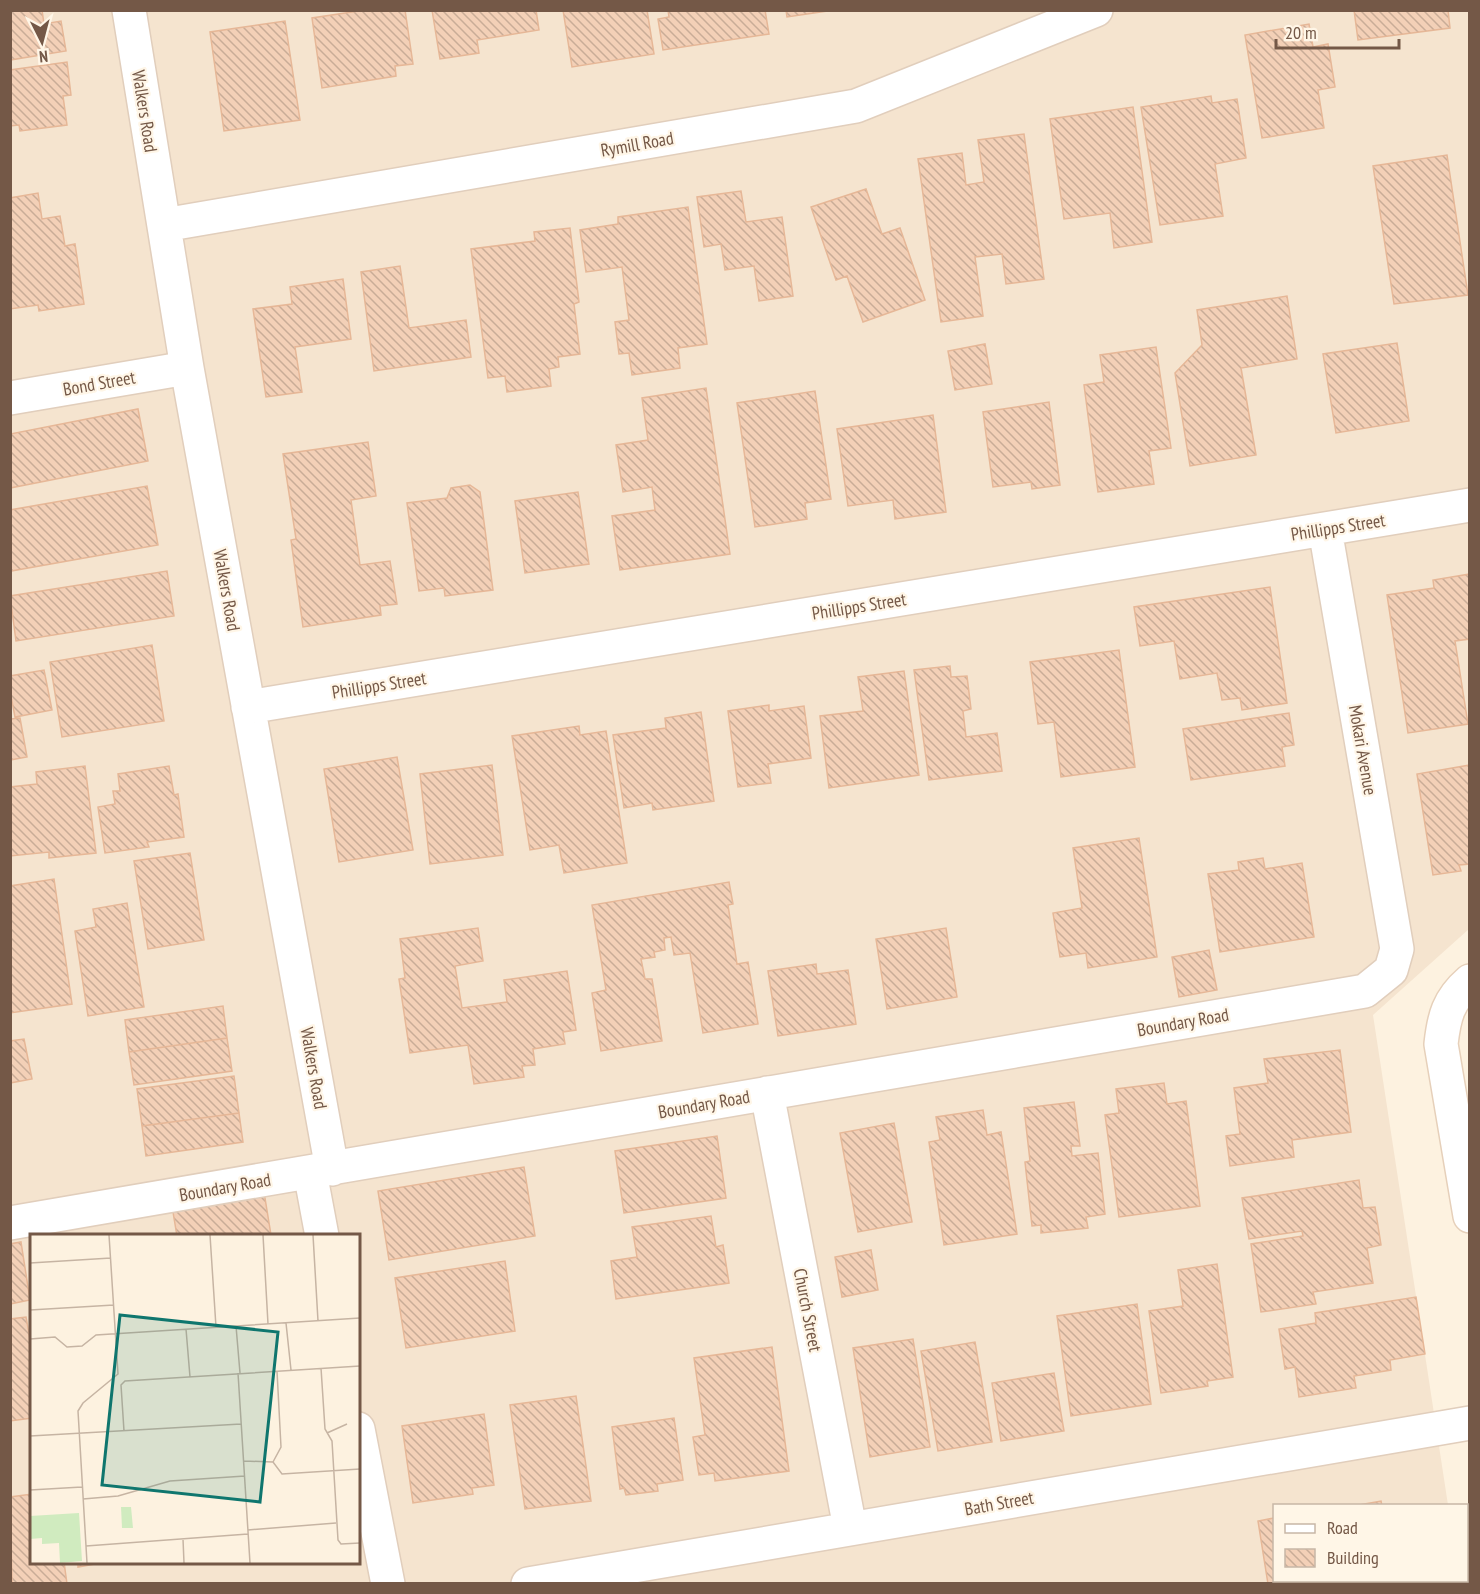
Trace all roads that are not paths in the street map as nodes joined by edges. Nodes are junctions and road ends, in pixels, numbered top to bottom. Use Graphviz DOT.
graph roads {
  1 [pos="129,10"];
  2 [pos="1096,10"];
  3 [pos="164,225"];
  4 [pos="187,368"];
  5 [pos="10,398"];
  6 [pos="1470,505"];
  7 [pos="1325,529"];
  8 [pos="248,706"];
  9 [pos="1391,970"];
  10 [pos="1470,981"];
  11 [pos="767,1093"];
  12 [pos="321,1170"];
  13 [pos="1470,1216"];
  14 [pos="10,1223"];
  15 [pos="322,1234"];
  16 [pos="1470,1423"];
  17 [pos="360,1439"];
  18 [pos="850,1528"];
  19 [pos="576,1580"];
  20 [pos="388,1584"];
  21 [pos="528,1584"];
  1 -- 3 [label="street, Walkers Road"];
  2 -- 3 [label="street, Rymill Road"];
  3 -- 4 [label="street, Walkers Road"];
  4 -- 5 [label="street, Bond Street"];
  4 -- 8 [label="street, Walkers Road"];
  6 -- 7 [label="street, Phillipps Street"];
  7 -- 8 [label="street, Phillipps Street"];
  7 -- 9 [label="street, Mokari Avenue"];
  8 -- 12 [label="street, Walkers Road"];
  9 -- 11 [label="street, Boundary Road"];
  10 -- 13 [label="street"];
  11 -- 12 [label="street, Boundary Road"];
  11 -- 18 [label="street, Church Street"];
  12 -- 14 [label="street, Boundary Road"];
  12 -- 15 [label="street, Walkers Road"];
  16 -- 18 [label="street, Bath Street"];
  17 -- 20 [label="street"];
  18 -- 19 [label="street, Bath Street"];
  19 -- 21 [label="street, Bath Street"];
}
